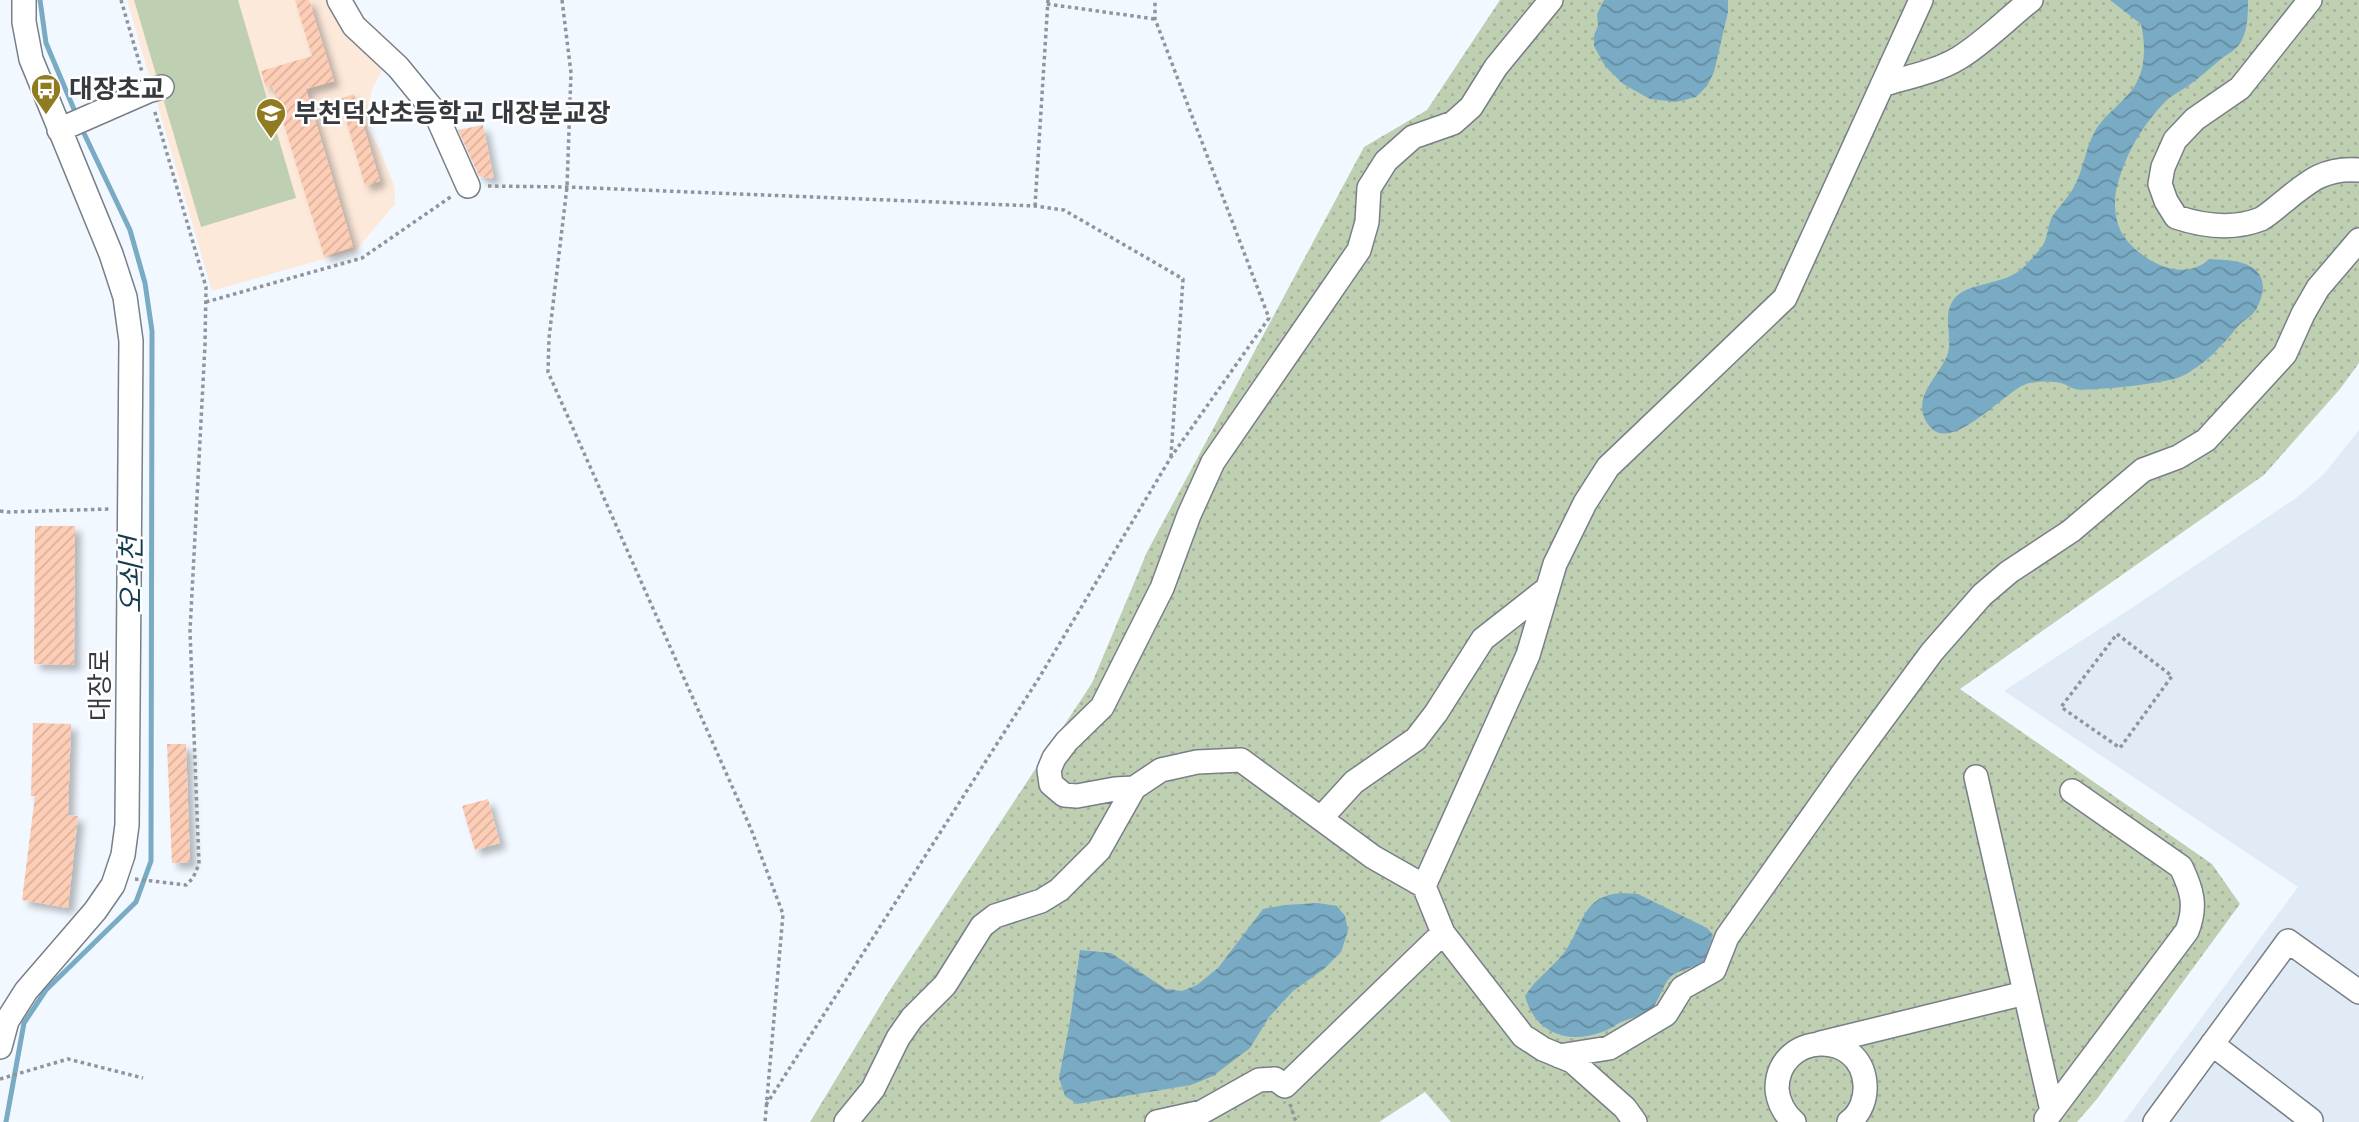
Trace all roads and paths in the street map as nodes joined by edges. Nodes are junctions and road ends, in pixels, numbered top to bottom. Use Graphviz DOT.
graph roads {
  1 [pos="24,0"];
  2 [pos="121,0"];
  3 [pos="339,0"];
  4 [pos="562,0"];
  5 [pos="1155,0"];
  6 [pos="1551,0"];
  7 [pos="1921,0"];
  8 [pos="2031,0"];
  9 [pos="2310,0"];
  10 [pos="1048,2"];
  11 [pos="1155,19"];
  12 [pos="1882,85"];
  13 [pos="155,89"];
  14 [pos="59,130"];
  15 [pos="2359,170"];
  16 [pos="467,186"];
  17 [pos="567,187"];
  18 [pos="1035,206"];
  19 [pos="2359,240"];
  20 [pos="206,302"];
  21 [pos="1171,457"];
  22 [pos="129,509"];
  23 [pos="0,511"];
  24 [pos="1548,588"];
  25 [pos="2172,676"];
  26 [pos="1976,777"];
  27 [pos="1135,788"];
  28 [pos="2072,791"];
  29 [pos="1322,817"];
  30 [pos="115,877"];
  31 [pos="1424,886"];
  32 [pos="1443,933"];
  33 [pos="2359,992"];
  34 [pos="2025,993"];
  35 [pos="1820,1043"];
  36 [pos="2212,1044"];
  37 [pos="0,1047"];
  38 [pos="1559,1056"];
  39 [pos="143,1078"];
  40 [pos="0,1079"];
  41 [pos="766,1105"];
  42 [pos="1856,1116"];
  43 [pos="1787,1117"];
  44 [pos="2048,1117"];
  45 [pos="765,1122"];
  46 [pos="846,1122"];
  47 [pos="1157,1122"];
  48 [pos="1635,1122"];
  49 [pos="2155,1122"];
  50 [pos="2310,1122"];
  1 -- 14 [label="street, 대장로"];
  2 -- 13 [label="path"];
  3 -- 16 [label="street"];
  4 -- 17 [label="path"];
  5 -- 11 [label="path"];
  6 -- 27 [label="street"];
  7 -- 12 [label="street"];
  8 -- 12 [label="street"];
  9 -- 15 [label="street"];
  10 -- 11 [label="path"];
  10 -- 18 [label="path"];
  11 -- 21 [label="path"];
  12 -- 24 [label="street"];
  13 -- 14 [label="street"];
  13 -- 20 [label="path"];
  14 -- 22 [label="street, 대장로"];
  16 -- 17 [label="path"];
  16 -- 20 [label="path"];
  17 -- 18 [label="path"];
  17 -- 41 [label="path"];
  18 -- 21 [label="path"];
  19 -- 38 [label="street"];
  20 -- 30 [label="path"];
  21 -- 41 [label="path"];
  22 -- 23 [label="path"];
  22 -- 30 [label="street, 대장로"];
  24 -- 29 [label="street"];
  24 -- 31 [label="street"];
  25 -- 25 [label="path"];
  26 -- 34 [label="street"];
  27 -- 29 [label="street"];
  27 -- 46 [label="street"];
  28 -- 44 [label="street"];
  29 -- 31 [label="street"];
  30 -- 37 [label="street, 대장로"];
  31 -- 32 [label="street"];
  32 -- 38 [label="street"];
  32 -- 47 [label="street"];
  33 -- 36 [label="street"];
  34 -- 35 [label="street"];
  34 -- 44 [label="street"];
  35 -- 42 [label="street"];
  35 -- 43 [label="street"];
  36 -- 49 [label="street"];
  36 -- 50 [label="street"];
  38 -- 48 [label="street"];
  39 -- 40 [label="path"];
  41 -- 45 [label="path"];
}
